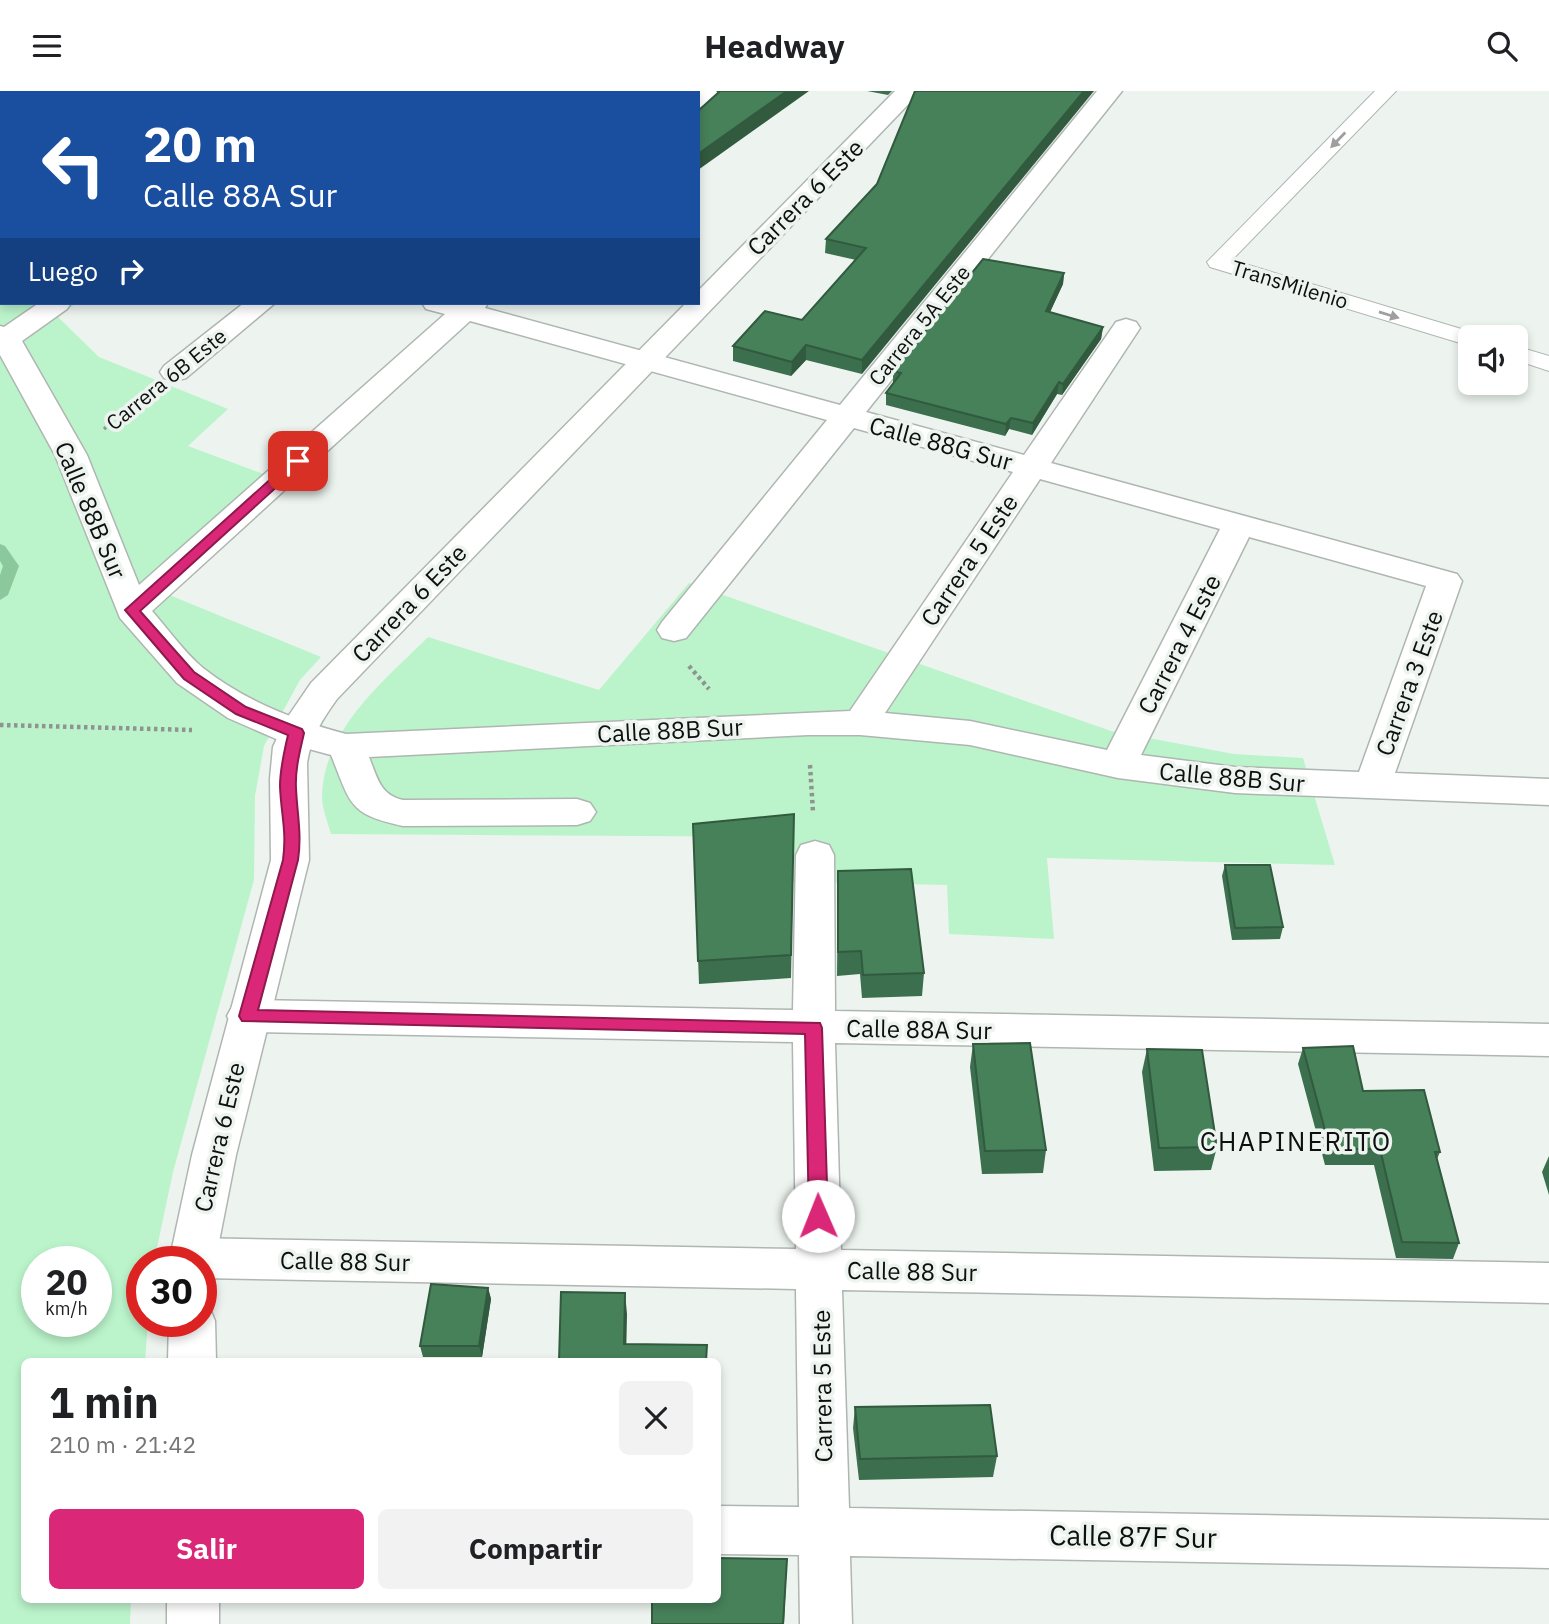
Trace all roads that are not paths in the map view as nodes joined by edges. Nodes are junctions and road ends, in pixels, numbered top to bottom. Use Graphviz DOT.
graph roads {
  1 [pos="909,91"];
  2 [pos="1110,91"];
  3 [pos="1386,91"];
  4 [pos="700,304"];
  5 [pos="54,305"];
  6 [pos="259,305"];
  7 [pos="458,305"];
  8 [pos="699,305"];
  9 [pos="1126,328"];
  10 [pos="1458,335"];
  11 [pos="3,337"];
  12 [pos="1528,357"];
  13 [pos="644,361"];
  14 [pos="1549,364"];
  15 [pos="175,372"];
  16 [pos="845,416"];
  17 [pos="1032,467"];
  18 [pos="1240,523"];
  19 [pos="1446,581"];
  20 [pos="132,610"];
  21 [pos="674,631"];
  22 [pos="860,723"];
  23 [pos="296,733"];
  24 [pos="345,746"];
  25 [pos="1118,765"];
  26 [pos="1372,786"];
  27 [pos="1549,792"];
  28 [pos="577,812"];
  29 [pos="815,855"];
  30 [pos="248,1016"];
  31 [pos="814,1028"];
  32 [pos="1549,1039"];
  33 [pos="195,1246"];
  34 [pos="217,1260"];
  35 [pos="820,1270"];
  36 [pos="1549,1283"];
  37 [pos="192,1337"];
  38 [pos="192,1358"];
  39 [pos="721,1530"];
  40 [pos="825,1530"];
  41 [pos="1549,1544"];
  42 [pos="193,1603"];
  43 [pos="193,1624"];
  44 [pos="827,1624"];
  1 -- 4 [label="street, Carrera 6 Este"];
  2 -- 16 [label="street, Carrera 5A Este"];
  3 -- 10 [label="lane, TransMilenio, one-way"];
  5 -- 11 [label="street"];
  6 -- 15 [label="street, Carrera 6B Este"];
  7 -- 13 [label="street, Calle 88G Sur"];
  7 -- 20 [label="street"];
  8 -- 13 [label="street, Carrera 6 Este"];
  9 -- 17 [label="street, Carrera 5 Este"];
  11 -- 20 [label="street, Calle 88B Sur"];
  12 -- 14 [label="lane"];
  13 -- 16 [label="street, Calle 88G Sur"];
  13 -- 23 [label="street, Carrera 6 Este"];
  16 -- 17 [label="street, Calle 88G Sur"];
  16 -- 21 [label="street, Carrera 5A Este"];
  17 -- 18 [label="street, Calle 88G Sur"];
  17 -- 22 [label="street, Carrera 5 Este"];
  18 -- 19 [label="street, Calle 88G Sur"];
  18 -- 25 [label="street, Carrera 4 Este"];
  19 -- 26 [label="street, Carrera 3 Este"];
  20 -- 23 [label="street, Calle 88B Sur"];
  22 -- 24 [label="street, Calle 88B Sur"];
  22 -- 25 [label="street, Calle 88B Sur"];
  23 -- 24 [label="street, Calle 88B Sur"];
  23 -- 30 [label="street, Carrera 6 Este"];
  24 -- 28 [label="street"];
  25 -- 26 [label="street, Calle 88B Sur"];
  26 -- 27 [label="street, Calle 88B Sur"];
  29 -- 31 [label="street, Carrera 5 Este"];
  30 -- 31 [label="street, Calle 88A Sur"];
  30 -- 33 [label="street, Carrera 6 Este"];
  31 -- 32 [label="street, Calle 88A Sur"];
  31 -- 35 [label="street, Carrera 5 Este"];
  34 -- 35 [label="street, Calle 88 Sur"];
  35 -- 36 [label="street, Calle 88 Sur"];
  35 -- 40 [label="street, Carrera 5 Este"];
  37 -- 38 [label="street"];
  39 -- 40 [label="street, Calle 87F Sur"];
  40 -- 41 [label="street, Calle 87F Sur"];
  40 -- 44 [label="street, Carrera 5 Este"];
  42 -- 43 [label="street"];
}
